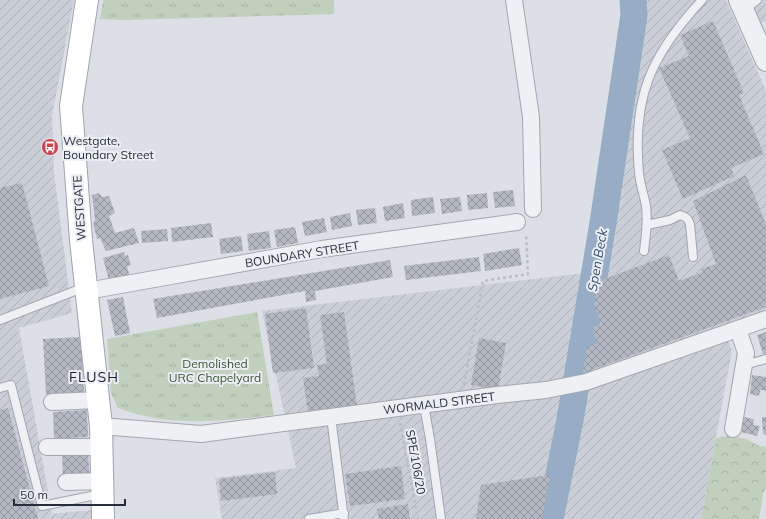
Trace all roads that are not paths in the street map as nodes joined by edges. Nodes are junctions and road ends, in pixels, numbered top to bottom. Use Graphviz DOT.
graph roads {
  1 [pos="87,0"];
  2 [pos="514,0"];
  3 [pos="702,0"];
  4 [pos="747,3"];
  5 [pos="764,53"];
  6 [pos="533,209"];
  7 [pos="518,222"];
  8 [pos="647,225"];
  9 [pos="644,251"];
  10 [pos="694,257"];
  11 [pos="86,289"];
  12 [pos="0,320"];
  13 [pos="766,320"];
  14 [pos="738,329"];
  15 [pos="766,359"];
  16 [pos="744,365"];
  17 [pos="0,388"];
  18 [pos="98,400"];
  19 [pos="52,402"];
  20 [pos="424,405"];
  21 [pos="331,417"];
  22 [pos="732,429"];
  23 [pos="101,436"];
  24 [pos="47,447"];
  25 [pos="66,482"];
  26 [pos="102,487"];
  27 [pos="344,516"];
  28 [pos="103,519"];
  29 [pos="309,519"];
  30 [pos="441,519"];
  1 -- 11 [label="main road, WESTGATE"];
  2 -- 6 [label="street"];
  3 -- 8 [label="lane"];
  4 -- 5 [label="street"];
  7 -- 11 [label="street, BOUNDARY STREET"];
  8 -- 9 [label="lane"];
  8 -- 10 [label="lane"];
  11 -- 12 [label="lane"];
  11 -- 18 [label="main road, WESTGATE"];
  13 -- 14 [label="street, WORMALD STREET"];
  14 -- 16 [label="street"];
  14 -- 20 [label="street, WORMALD STREET"];
  15 -- 16 [label="lane"];
  16 -- 22 [label="street"];
  17 -- 26 [label="lane"];
  18 -- 19 [label="street"];
  18 -- 23 [label="main road, WESTGATE"];
  20 -- 21 [label="street, WORMALD STREET"];
  20 -- 30 [label="lane"];
  21 -- 23 [label="street, WORMALD STREET"];
  21 -- 27 [label="lane"];
  23 -- 24 [label="street, WORMALD STREET"];
  23 -- 26 [label="main road, WESTGATE"];
  25 -- 26 [label="street"];
  26 -- 28 [label="main road, WESTGATE"];
  27 -- 29 [label="lane"];
}
